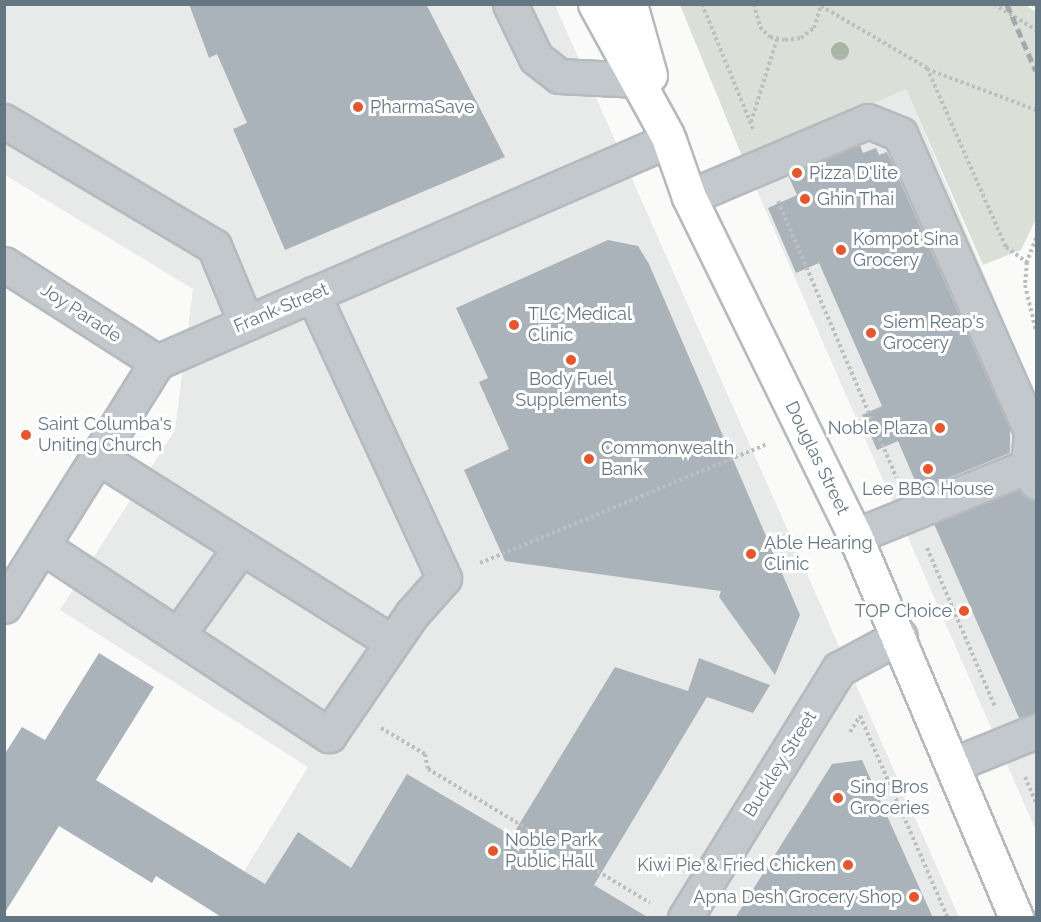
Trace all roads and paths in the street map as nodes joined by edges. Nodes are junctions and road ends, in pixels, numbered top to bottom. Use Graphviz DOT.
graph roads {
  1 [pos="510,4"];
  2 [pos="595,4"];
  3 [pos="630,4"];
  4 [pos="702,4"];
  5 [pos="754,4"];
  6 [pos="820,4"];
  7 [pos="994,4"];
  8 [pos="1036,30"];
  9 [pos="777,39"];
  10 [pos="927,68"];
  11 [pos="638,80"];
  12 [pos="1036,110"];
  13 [pos="4,121"];
  14 [pos="751,123"];
  15 [pos="668,138"];
  16 [pos="763,165"];
  17 [pos="688,197"];
  18 [pos="1036,238"];
  19 [pos="4,264"];
  20 [pos="313,294"];
  21 [pos="246,323"];
  22 [pos="1036,331"];
  23 [pos="158,362"];
  24 [pos="804,429"];
  25 [pos="98,457"];
  26 [pos="1032,474"];
  27 [pos="855,536"];
  28 [pos="42,546"];
  29 [pos="241,547"];
  30 [pos="444,578"];
  31 [pos="4,606"];
  32 [pos="178,635"];
  33 [pos="900,636"];
  34 [pos="392,642"];
  35 [pos="347,707"];
  36 [pos="1036,731"];
  37 [pos="848,735"];
  38 [pos="952,765"];
  39 [pos="653,905"];
  40 [pos="685,918"];
  41 [pos="948,918"];
  42 [pos="1016,918"];
  1 -- 11 [label="street"];
  2 -- 11 [label="main road, Douglas Street"];
  3 -- 15 [label="main road, Douglas Street"];
  4 -- 14 [label="path"];
  5 -- 9 [label="path"];
  6 -- 9 [label="path"];
  7 -- 8 [label="path"];
  9 -- 14 [label="path"];
  10 -- 12 [label="path"];
  11 -- 15 [label="main road, Douglas Street"];
  13 -- 21 [label="street"];
  14 -- 16 [label="path"];
  15 -- 17 [label="main road, Douglas Street"];
  15 -- 20 [label="street, Frank Street"];
  16 -- 17 [label="street"];
  16 -- 26 [label="street"];
  17 -- 24 [label="main road, Douglas Street"];
  18 -- 22 [label="path"];
  19 -- 23 [label="street, Joy Parade"];
  20 -- 21 [label="street, Frank Street"];
  20 -- 30 [label="street"];
  21 -- 23 [label="street, Frank Street"];
  23 -- 25 [label="street"];
  24 -- 27 [label="main road, Douglas Street"];
  24 -- 30 [label="path"];
  25 -- 28 [label="street"];
  25 -- 29 [label="street"];
  26 -- 27 [label="street"];
  27 -- 33 [label="main road, Douglas Street"];
  28 -- 31 [label="street"];
  28 -- 32 [label="street"];
  29 -- 32 [label="street"];
  29 -- 34 [label="street"];
  30 -- 34 [label="street"];
  32 -- 35 [label="street"];
  33 -- 38 [label="main road, Douglas Street"];
  33 -- 40 [label="street, Buckley Street"];
  34 -- 35 [label="street"];
  35 -- 39 [label="path"];
  36 -- 38 [label="street"];
  37 -- 41 [label="path"];
  38 -- 42 [label="main road, Douglas Street"];
}
